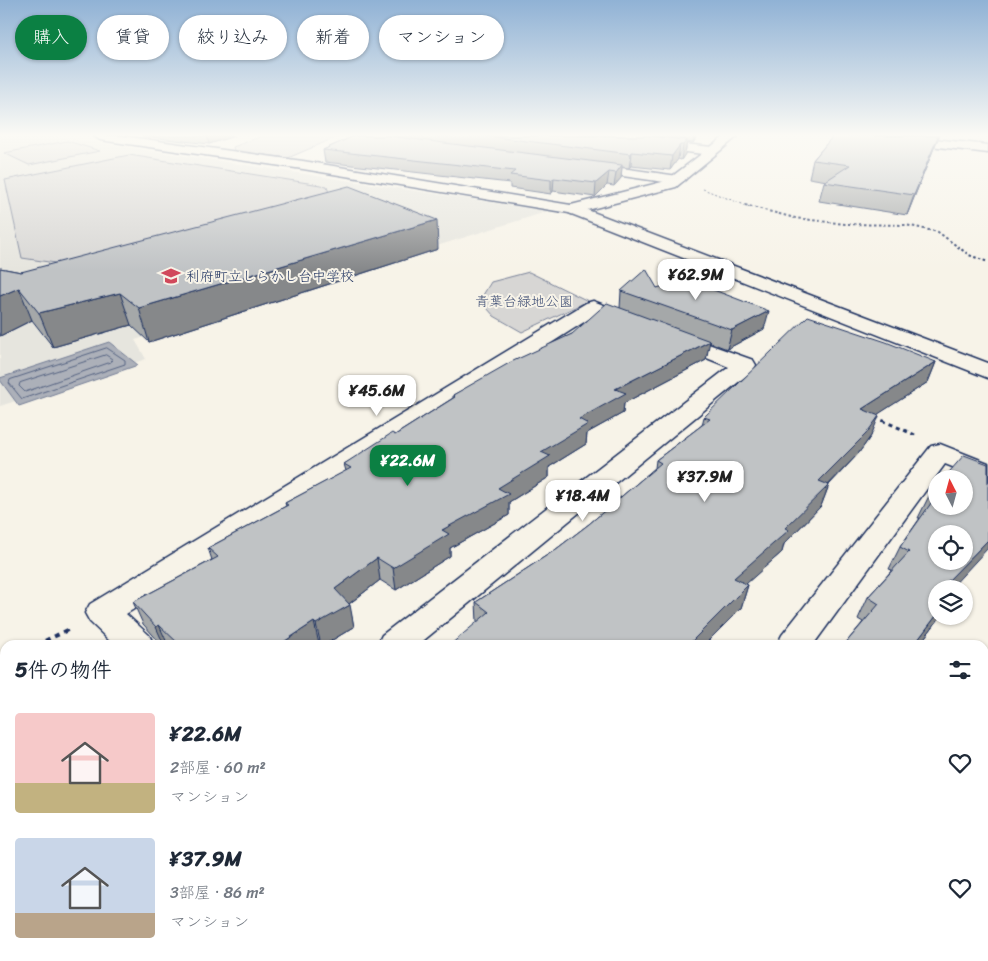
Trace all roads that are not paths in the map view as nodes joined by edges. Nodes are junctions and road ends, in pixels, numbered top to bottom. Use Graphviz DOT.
graph roads {
  1 [pos="404,181"];
  2 [pos="676,181"];
  3 [pos="572,209"];
  4 [pos="988,370"];
  5 [pos="988,473"];
  6 [pos="132,640"];
  7 [pos="400,640"];
  8 [pos="798,640"];
  1 -- 3 [label="street"];
  2 -- 3 [label="street"];
  3 -- 4 [label="street"];
  5 -- 8 [label="street"];
  6 -- 7 [label="street"];
}
